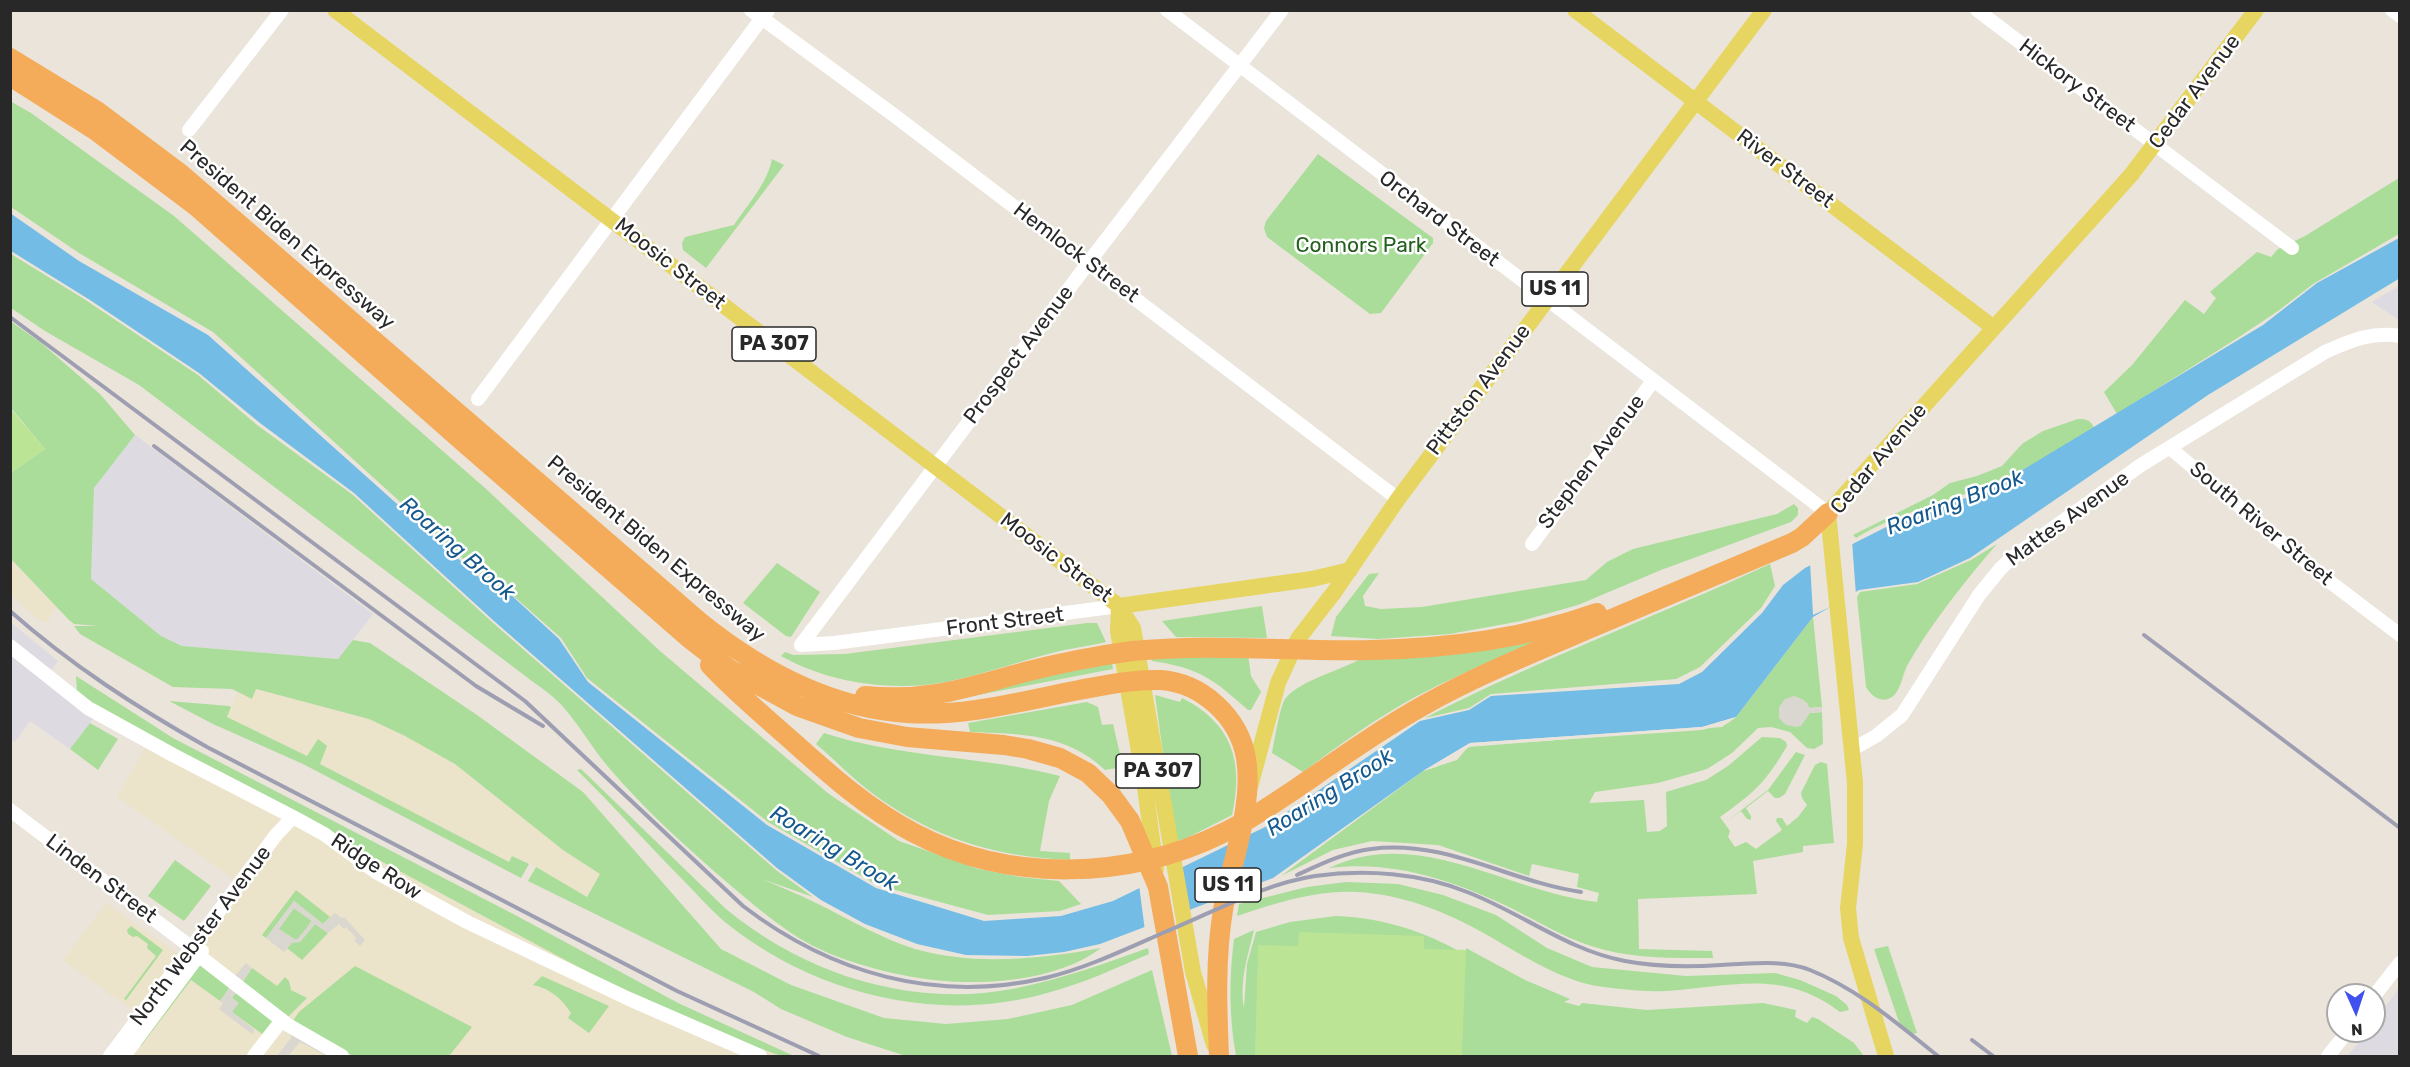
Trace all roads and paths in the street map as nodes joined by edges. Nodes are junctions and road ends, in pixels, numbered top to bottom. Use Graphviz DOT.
graph roads {
  1 [pos="282,10"];
  2 [pos="335,10"];
  3 [pos="1167,10"];
  4 [pos="1282,10"];
  5 [pos="1575,10"];
  6 [pos="1764,10"];
  7 [pos="1977,10"];
  8 [pos="2256,10"];
  9 [pos="2392,10"];
  10 [pos="761,13"];
  11 [pos="2400,16"];
  12 [pos="10,58"];
  13 [pos="1240,66"];
  14 [pos="10,76"];
  15 [pos="1695,102"];
  16 [pos="189,130"];
  17 [pos="2155,145"];
  18 [pos="613,220"];
  19 [pos="2292,248"];
  20 [pos="1089,262"];
  21 [pos="1546,301"];
  22 [pos="1994,328"];
  23 [pos="2400,336"];
  24 [pos="1653,381"];
  25 [pos="478,399"];
  26 [pos="2170,448"];
  27 [pos="935,466"];
  28 [pos="1398,499"];
  29 [pos="1828,513"];
  30 [pos="1532,544"];
  31 [pos="1350,570"];
  32 [pos="1119,606"];
  33 [pos="654,607"];
  34 [pos="2400,635"];
  35 [pos="801,645"];
  36 [pos="10,646"];
  37 [pos="783,678"];
  38 [pos="1137,699"];
  39 [pos="1851,750"];
  40 [pos="1246,803"];
  41 [pos="10,810"];
  42 [pos="293,817"];
  43 [pos="1148,849"];
  44 [pos="197,951"];
  45 [pos="2400,963"];
  46 [pos="2384,983"];
  47 [pos="282,1020"];
  48 [pos="2338,1043"];
  49 [pos="110,1056"];
  50 [pos="124,1056"];
  51 [pos="254,1056"];
  52 [pos="342,1056"];
  53 [pos="760,1056"];
  54 [pos="1188,1056"];
  55 [pos="1218,1056"];
  56 [pos="1886,1056"];
  57 [pos="2328,1056"];
  1 -- 16 [label="street"];
  2 -- 18 [label="main road, Moosic Street / PA 307"];
  3 -- 13 [label="street, Orchard Street"];
  4 -- 13 [label="street, Prospect Avenue"];
  5 -- 15 [label="main road, River Street"];
  6 -- 15 [label="main road, Pittston Avenue / US 11"];
  7 -- 17 [label="street, Hickory Street"];
  8 -- 17 [label="main road, Cedar Avenue"];
  9 -- 11 [label="street"];
  10 -- 18 [label="street"];
  10 -- 20 [label="street, Hemlock Street"];
  12 -- 37 [label="highway, President Biden Expressway"];
  13 -- 20 [label="street, Prospect Avenue"];
  13 -- 21 [label="street, Orchard Street"];
  14 -- 33 [label="highway, President Biden Expressway"];
  15 -- 21 [label="main road, Pittston Avenue / US 11"];
  15 -- 22 [label="main road, River Street"];
  17 -- 19 [label="street, Hickory Street"];
  17 -- 22 [label="main road, Cedar Avenue"];
  18 -- 25 [label="street"];
  18 -- 27 [label="main road, Moosic Street / PA 307"];
  20 -- 27 [label="street, Prospect Avenue"];
  20 -- 28 [label="street, Hemlock Street"];
  21 -- 24 [label="street, Orchard Street"];
  21 -- 28 [label="main road, Pittston Avenue / US 11"];
  22 -- 29 [label="main road, Cedar Avenue"];
  23 -- 26 [label="street, Mattes Avenue"];
  24 -- 29 [label="street, Orchard Street"];
  24 -- 30 [label="street, Stephen Avenue"];
  26 -- 34 [label="street, South River Street"];
  26 -- 39 [label="street, Mattes Avenue"];
  27 -- 32 [label="main road, Moosic Street / PA 307"];
  27 -- 35 [label="street, Prospect Avenue"];
  28 -- 31 [label="main road, Pittston Avenue / US 11"];
  29 -- 33 [label="highway"];
  29 -- 37 [label="highway"];
  29 -- 39 [label="main road, Cedar Avenue"];
  31 -- 32 [label="main road, Front Street"];
  31 -- 40 [label="main road, US 11"];
  32 -- 35 [label="street, Front Street"];
  32 -- 38 [label="main road"];
  33 -- 43 [label="highway, President Biden Expressway"];
  36 -- 42 [label="street, Ridge Row"];
  37 -- 40 [label="highway, President Biden Expressway"];
  38 -- 43 [label="main road"];
  38 -- 55 [label="main road, PA 307"];
  39 -- 56 [label="main road, Cedar Avenue"];
  40 -- 55 [label="highway, President Biden Expressway / US 11"];
  41 -- 44 [label="street, Linden Street"];
  42 -- 44 [label="street, North Webster Avenue"];
  42 -- 53 [label="street, Ridge Row"];
  43 -- 54 [label="highway, President Biden Expressway"];
  44 -- 47 [label="street, Linden Street"];
  44 -- 49 [label="street, North Webster Avenue"];
  44 -- 50 [label="street"];
  45 -- 46 [label="street"];
  47 -- 51 [label="street"];
  47 -- 52 [label="street, Linden Street"];
  48 -- 57 [label="street"];
}
